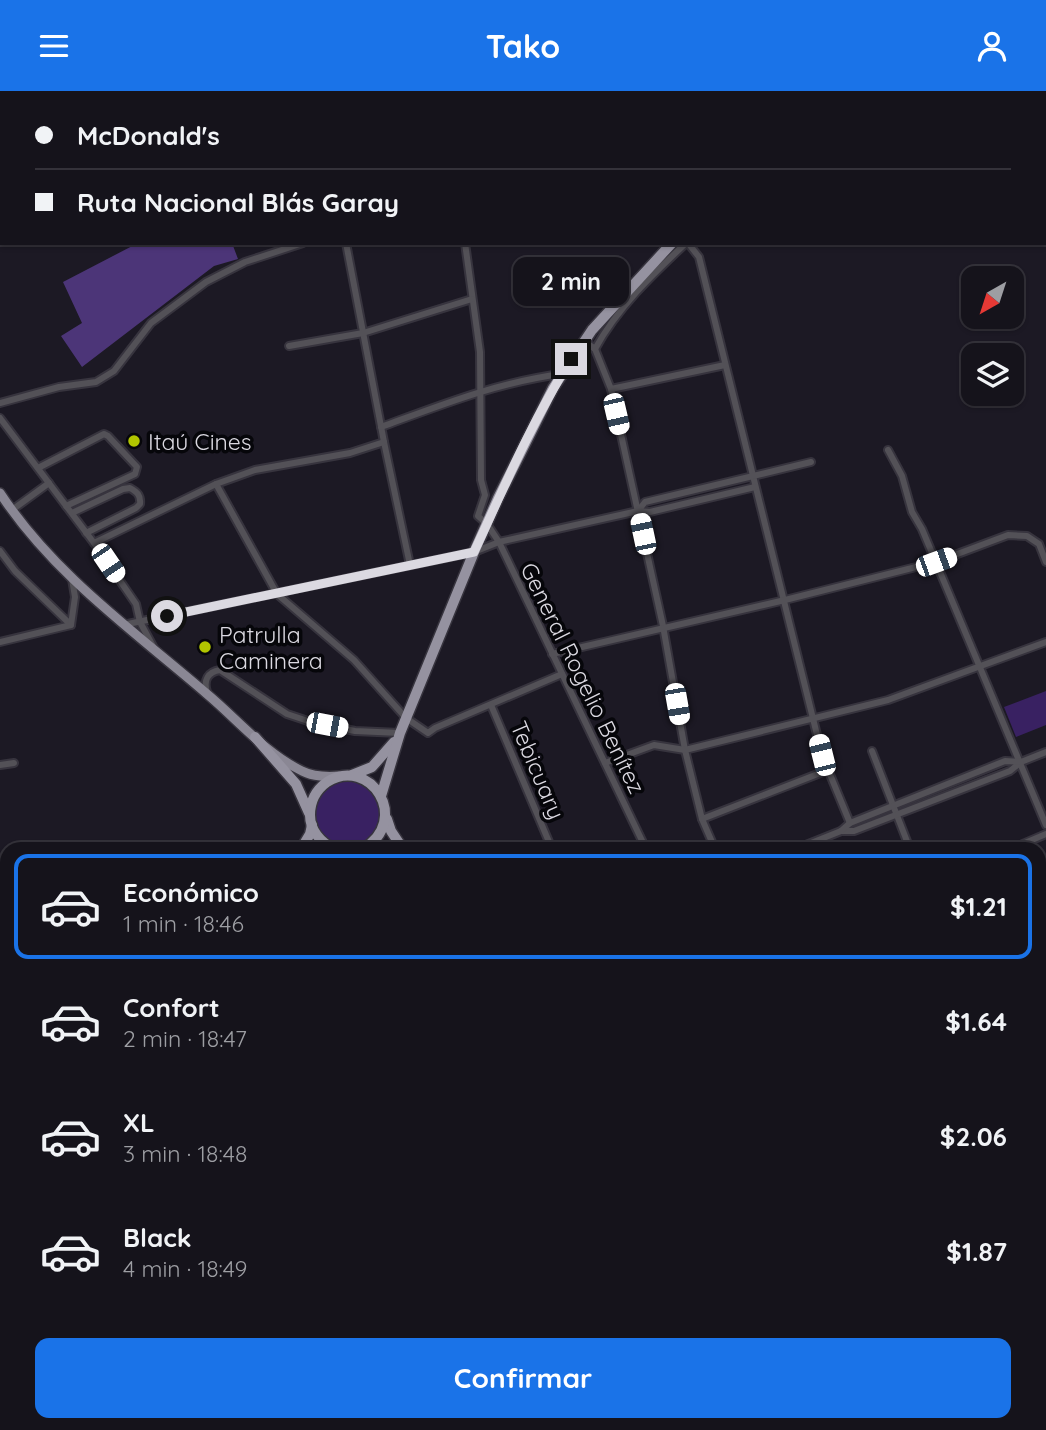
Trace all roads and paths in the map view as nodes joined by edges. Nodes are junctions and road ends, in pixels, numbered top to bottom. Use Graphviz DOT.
graph roads {
  1 [pos="297,245"];
  2 [pos="346,245"];
  3 [pos="465,245"];
  4 [pos="670,245"];
  5 [pos="689,245"];
  6 [pos="691,245"];
  7 [pos="472,299"];
  8 [pos="363,333"];
  9 [pos="584,341"];
  10 [pos="289,347"];
  11 [pos="595,349"];
  12 [pos="725,365"];
  13 [pos="562,374"];
  14 [pos="611,389"];
  15 [pos="480,390"];
  16 [pos="0,403"];
  17 [pos="0,418"];
  18 [pos="381,428"];
  19 [pos="384,442"];
  20 [pos="888,450"];
  21 [pos="811,462"];
  22 [pos="38,468"];
  23 [pos="752,476"];
  24 [pos="49,484"];
  25 [pos="216,484"];
  26 [pos="755,487"];
  27 [pos="0,493"];
  28 [pos="66,506"];
  29 [pos="12,510"];
  30 [pos="638,510"];
  31 [pos="72,513"];
  32 [pos="486,524"];
  33 [pos="86,533"];
  34 [pos="499,542"];
  35 [pos="94,543"];
  36 [pos="0,551"];
  37 [pos="474,552"];
  38 [pos="936,562"];
  39 [pos="1046,562"];
  40 [pos="410,565"];
  41 [pos="72,579"];
  42 [pos="277,594"];
  43 [pos="785,600"];
  44 [pos="140,622"];
  45 [pos="71,625"];
  46 [pos="123,625"];
  47 [pos="663,627"];
  48 [pos="0,642"];
  49 [pos="1046,642"];
  50 [pos="156,652"];
  51 [pos="552,654"];
  52 [pos="980,666"];
  53 [pos="562,674"];
  54 [pos="208,694"];
  55 [pos="491,705"];
  56 [pos="406,718"];
  57 [pos="813,718"];
  58 [pos="400,733"];
  59 [pos="255,737"];
  60 [pos="685,750"];
  61 [pos="872,751"];
  62 [pos="1046,752"];
  63 [pos="1021,762"];
  64 [pos="14,763"];
  65 [pos="605,763"];
  66 [pos="0,765"];
  67 [pos="828,770"];
  68 [pos="347,776"];
  69 [pos="381,796"];
  70 [pos="893,806"];
  71 [pos="897,815"];
  72 [pos="386,816"];
  73 [pos="702,819"];
  74 [pos="311,820"];
  75 [pos="850,823"];
  76 [pos="1046,825"];
  77 [pos="841,831"];
  78 [pos="1046,834"];
  79 [pos="305,842"];
  80 [pos="322,842"];
  81 [pos="372,842"];
  82 [pos="398,842"];
  83 [pos="549,842"];
  84 [pos="643,842"];
  85 [pos="712,842"];
  86 [pos="814,842"];
  87 [pos="907,842"];
  88 [pos="1027,842"];
  1 -- 16 [label="street"];
  2 -- 8 [label="street"];
  3 -- 7 [label="street"];
  4 -- 9 [label="highway"];
  5 -- 11 [label="street"];
  6 -- 12 [label="street"];
  7 -- 8 [label="street"];
  7 -- 15 [label="street"];
  8 -- 10 [label="street"];
  8 -- 18 [label="street"];
  9 -- 11 [label="street"];
  9 -- 13 [label="highway"];
  11 -- 14 [label="street"];
  12 -- 14 [label="street"];
  12 -- 23 [label="street"];
  13 -- 15 [label="street"];
  13 -- 32 [label="highway"];
  14 -- 30 [label="street"];
  15 -- 18 [label="street"];
  15 -- 32 [label="street"];
  17 -- 22 [label="street"];
  18 -- 19 [label="street"];
  19 -- 25 [label="street"];
  19 -- 40 [label="street"];
  20 -- 38 [label="street"];
  21 -- 23 [label="street"];
  22 -- 24 [label="street"];
  22 -- 28 [label="street"];
  23 -- 26 [label="street"];
  23 -- 30 [label="street"];
  24 -- 28 [label="street"];
  24 -- 29 [label="street"];
  25 -- 35 [label="street"];
  25 -- 42 [label="street"];
  26 -- 30 [label="street"];
  26 -- 43 [label="street"];
  27 -- 29 [label="main road"];
  28 -- 31 [label="street"];
  29 -- 41 [label="main road"];
  30 -- 34 [label="street"];
  30 -- 47 [label="street"];
  31 -- 33 [label="street"];
  31 -- 33 [label="street"];
  32 -- 34 [label="street, General Rogelio Benítez"];
  32 -- 37 [label="highway"];
  33 -- 35 [label="street"];
  34 -- 37 [label="street"];
  34 -- 51 [label="street, General Rogelio Benítez"];
  35 -- 44 [label="street"];
  36 -- 45 [label="street"];
  37 -- 40 [label="street"];
  37 -- 56 [label="highway"];
  38 -- 39 [label="street"];
  38 -- 43 [label="street"];
  38 -- 52 [label="street"];
  40 -- 42 [label="street"];
  41 -- 45 [label="street"];
  41 -- 46 [label="main road"];
  42 -- 44 [label="street"];
  42 -- 56 [label="street"];
  43 -- 47 [label="street"];
  43 -- 57 [label="street"];
  44 -- 46 [label="street"];
  44 -- 50 [label="street"];
  45 -- 48 [label="street"];
  46 -- 50 [label="main road"];
  47 -- 51 [label="street"];
  47 -- 60 [label="street"];
  49 -- 52 [label="street"];
  50 -- 54 [label="main road"];
  51 -- 53 [label="street, General Rogelio Benítez"];
  52 -- 57 [label="street"];
  52 -- 63 [label="street"];
  53 -- 55 [label="street"];
  53 -- 65 [label="street, General Rogelio Benítez"];
  54 -- 58 [label="street"];
  54 -- 59 [label="main road"];
  55 -- 56 [label="street"];
  55 -- 83 [label="street, Tebicuary"];
  56 -- 58 [label="highway"];
  57 -- 60 [label="street"];
  57 -- 67 [label="street"];
  58 -- 68 [label="highway"];
  58 -- 69 [label="highway"];
  59 -- 68 [label="main road"];
  59 -- 74 [label="highway"];
  60 -- 65 [label="street"];
  60 -- 73 [label="street"];
  61 -- 70 [label="street"];
  62 -- 63 [label="street"];
  63 -- 70 [label="street"];
  63 -- 71 [label="street"];
  63 -- 76 [label="street"];
  64 -- 66 [label="street"];
  65 -- 84 [label="street, General Rogelio Benítez"];
  67 -- 73 [label="street"];
  67 -- 75 [label="street"];
  68 -- 69 [label="highway"];
  68 -- 74 [label="highway"];
  69 -- 72 [label="highway"];
  70 -- 71 [label="street"];
  70 -- 75 [label="street"];
  71 -- 77 [label="street"];
  71 -- 87 [label="street"];
  72 -- 81 [label="highway"];
  72 -- 82 [label="highway"];
  73 -- 85 [label="street"];
  74 -- 79 [label="highway"];
  74 -- 80 [label="highway"];
  75 -- 77 [label="street"];
  77 -- 86 [label="street"];
  78 -- 88 [label="street"];
}
